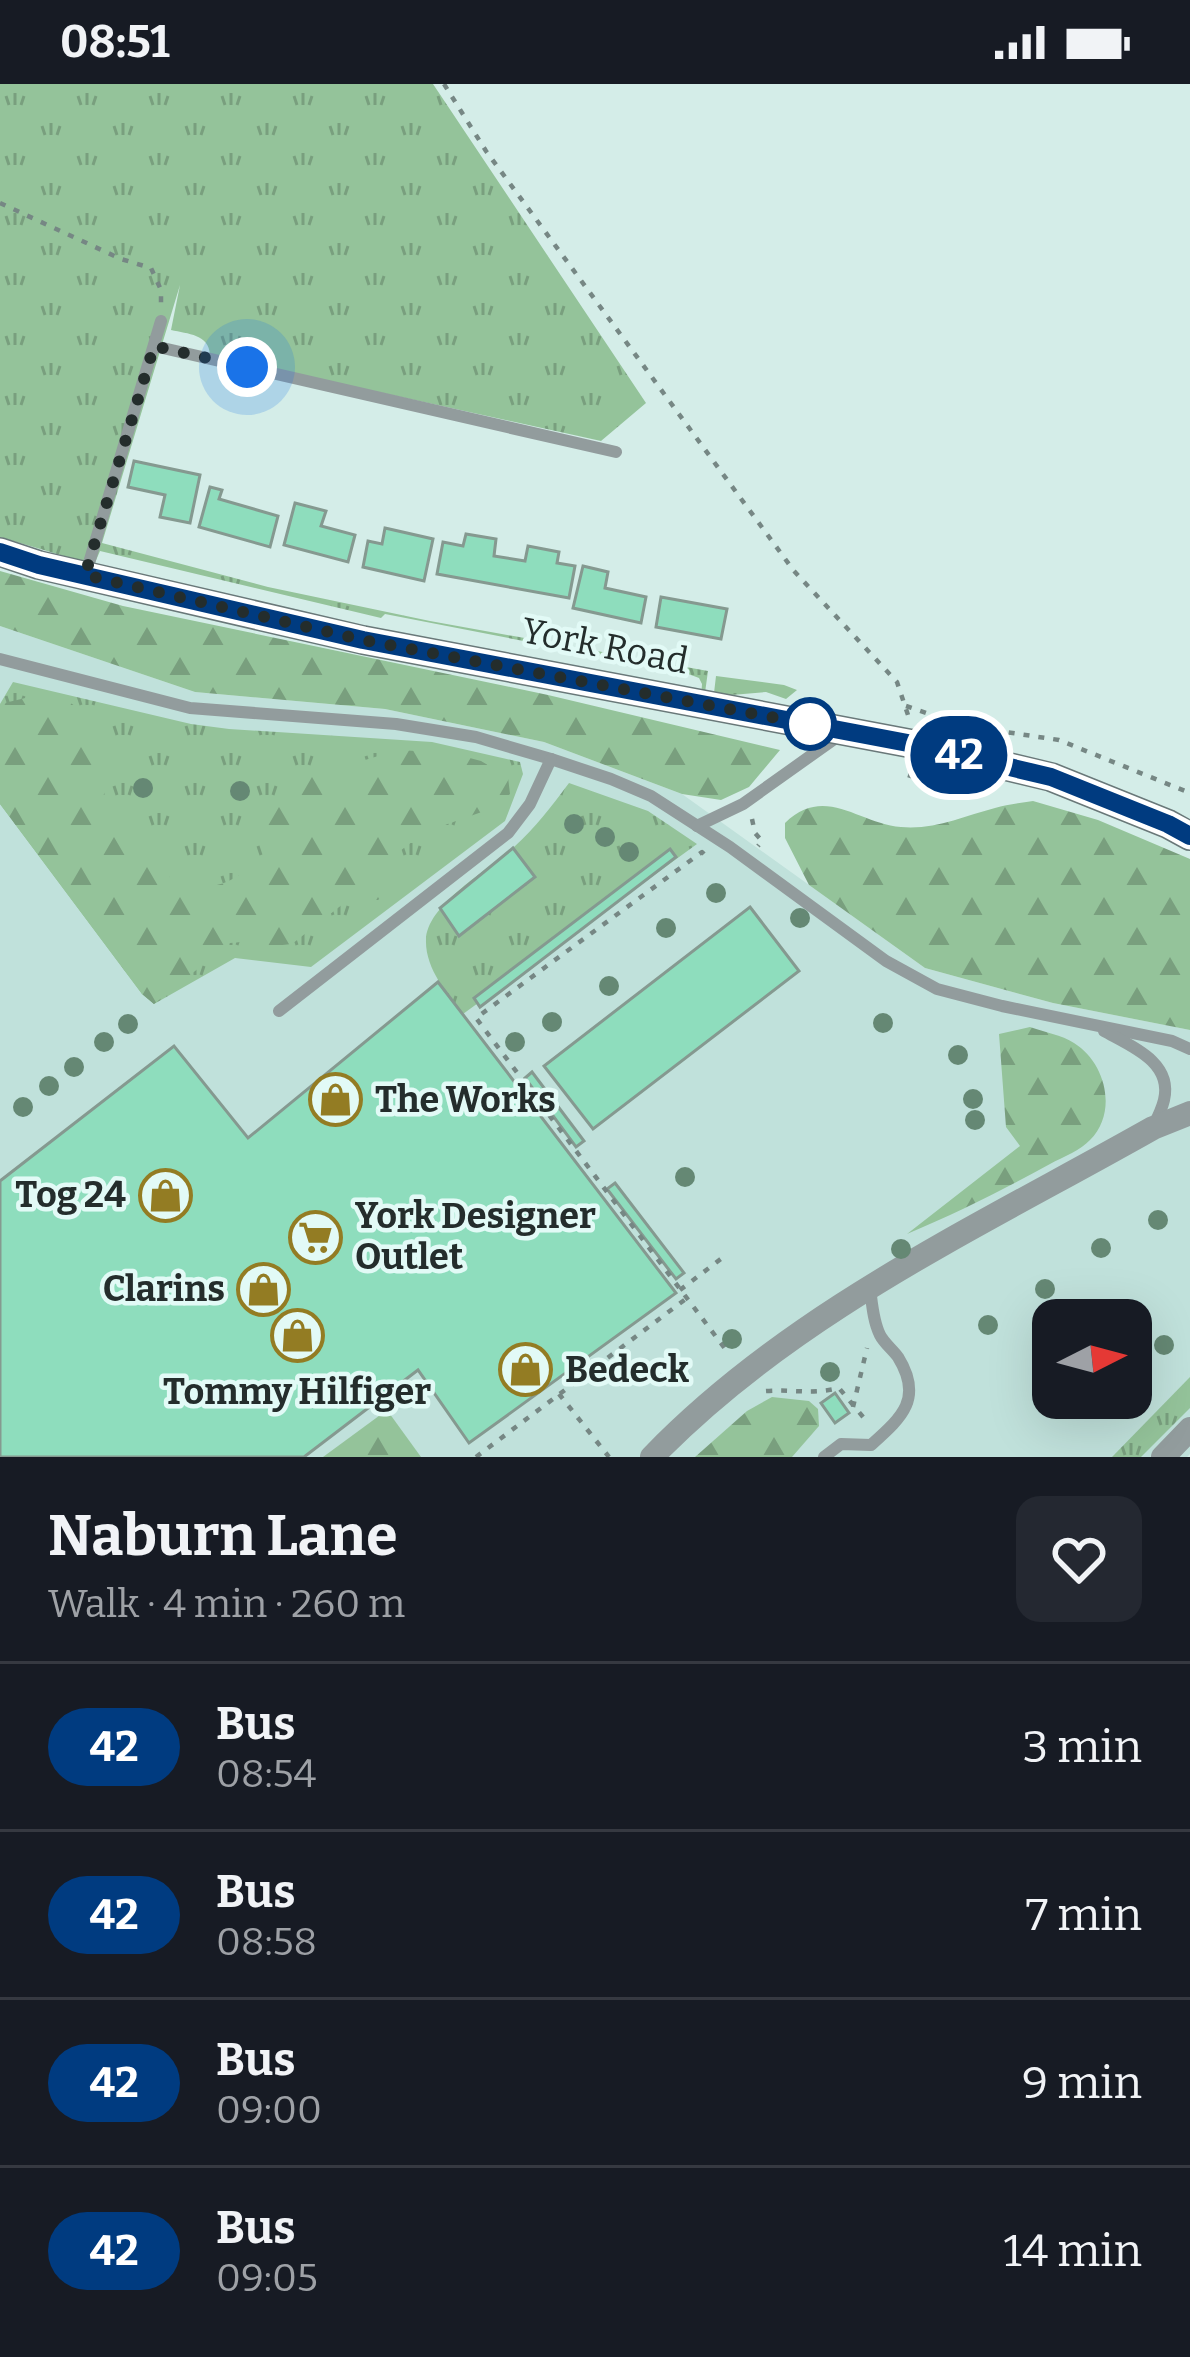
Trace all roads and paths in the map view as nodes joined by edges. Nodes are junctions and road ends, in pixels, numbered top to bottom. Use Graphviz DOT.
graph roads {
  1 [pos="444,84"];
  2 [pos="0,203"];
  3 [pos="161,321"];
  4 [pos="154,346"];
  5 [pos="616,452"];
  6 [pos="0,552"];
  7 [pos="85,575"];
  8 [pos="0,658"];
  9 [pos="846,731"];
  10 [pos="913,744"];
  11 [pos="551,760"];
  12 [pos="755,811"];
  13 [pos="697,826"];
  14 [pos="1190,836"];
  15 [pos="748,860"];
  16 [pos="279,1011"];
  17 [pos="1094,1026"];
  18 [pos="1190,1048"];
  19 [pos="1190,1113"];
  20 [pos="1153,1128"];
  21 [pos="726,1256"];
  22 [pos="870,1286"];
  23 [pos="680,1290"];
  24 [pos="687,1298"];
  25 [pos="881,1337"];
  26 [pos="583,1361"];
  27 [pos="591,1370"];
  28 [pos="746,1376"];
  29 [pos="559,1394"];
  30 [pos="853,1407"];
  31 [pos="1190,1430"];
  32 [pos="880,1436"];
  33 [pos="476,1457"];
  34 [pos="609,1457"];
  35 [pos="652,1457"];
  36 [pos="824,1457"];
  37 [pos="1163,1457"];
  1 -- 10 [label="path"];
  2 -- 3 [label="path"];
  3 -- 4 [label="lane"];
  4 -- 5 [label="lane"];
  4 -- 7 [label="lane"];
  6 -- 7 [label="main road, York Road"];
  7 -- 9 [label="main road, York Road"];
  8 -- 11 [label="lane"];
  9 -- 10 [label="main road, York Road"];
  9 -- 13 [label="lane"];
  10 -- 14 [label="main road, York Road"];
  11 -- 13 [label="lane"];
  11 -- 16 [label="lane"];
  12 -- 15 [label="path"];
  13 -- 15 [label="lane"];
  15 -- 17 [label="lane"];
  15 -- 23 [label="path"];
  17 -- 18 [label="lane"];
  17 -- 20 [label="lane"];
  19 -- 20 [label="street"];
  20 -- 22 [label="street"];
  21 -- 23 [label="path"];
  22 -- 25 [label="lane"];
  22 -- 28 [label="street"];
  23 -- 24 [label="path"];
  24 -- 27 [label="path"];
  24 -- 28 [label="path"];
  25 -- 30 [label="path"];
  25 -- 32 [label="lane"];
  26 -- 27 [label="path"];
  27 -- 29 [label="path"];
  28 -- 30 [label="path"];
  28 -- 35 [label="street"];
  29 -- 33 [label="path"];
  29 -- 34 [label="path"];
  30 -- 32 [label="path"];
  31 -- 37 [label="street"];
  32 -- 36 [label="lane"];
}
